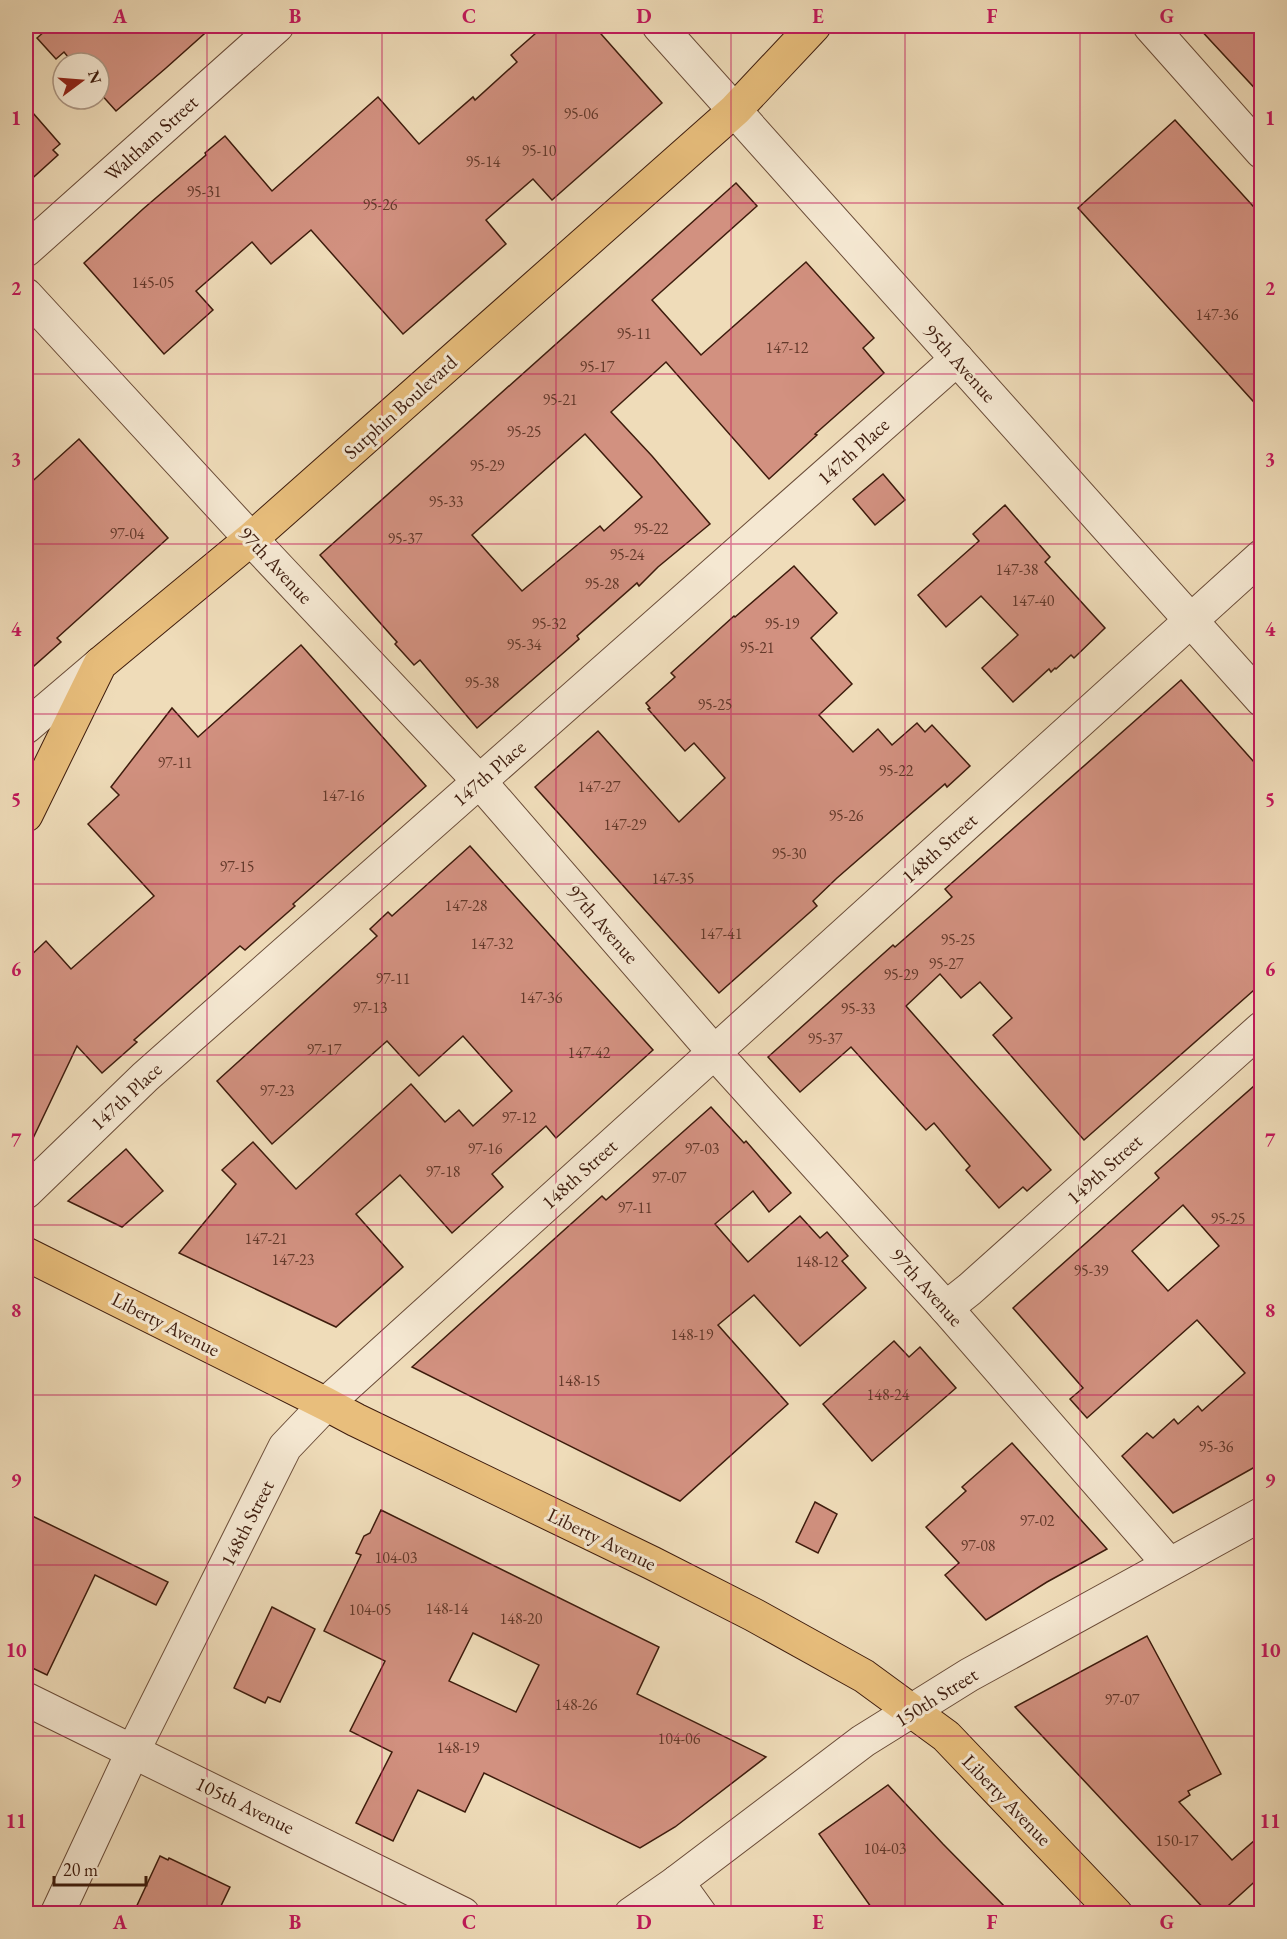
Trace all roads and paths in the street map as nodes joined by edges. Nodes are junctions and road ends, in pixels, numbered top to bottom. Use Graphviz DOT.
graph roads {
  1 [pos="277,26"];
  2 [pos="659,26"];
  3 [pos="814,26"];
  4 [pos="1150,26"];
  5 [pos="735,110"];
  6 [pos="1262,152"];
  7 [pos="26,250"];
  8 [pos="26,295"];
  9 [pos="957,359"];
  10 [pos="251,539"];
  11 [pos="1262,556"];
  12 [pos="1190,621"];
  13 [pos="100,664"];
  14 [pos="1262,700"];
  15 [pos="26,727"];
  16 [pos="480,782"];
  17 [pos="26,815"];
  18 [pos="1262,1028"];
  19 [pos="714,1052"];
  20 [pos="26,1192"];
  21 [pos="26,1254"];
  22 [pos="946,1308"];
  23 [pos="326,1404"];
  24 [pos="1262,1514"];
  25 [pos="1169,1563"];
  26 [pos="26,1699"];
  27 [pos="912,1712"];
  28 [pos="133,1751"];
  29 [pos="677,1882"];
  30 [pos="57,1914"];
  31 [pos="463,1914"];
  32 [pos="632,1914"];
  33 [pos="700,1914"];
  34 [pos="1116,1914"];
  1 -- 7 [label="street, Waltham Street"];
  2 -- 5 [label="street, 95th Avenue"];
  3 -- 5 [label="main road, Sutphin Boulevard"];
  4 -- 6 [label="street"];
  5 -- 9 [label="street, 95th Avenue"];
  5 -- 10 [label="main road, Sutphin Boulevard"];
  8 -- 10 [label="street, 97th Avenue"];
  9 -- 12 [label="street, 95th Avenue"];
  9 -- 16 [label="street, 147th Place"];
  10 -- 13 [label="main road, Sutphin Boulevard"];
  10 -- 16 [label="street, 97th Avenue"];
  11 -- 12 [label="street, 148th Street"];
  12 -- 14 [label="street, 95th Avenue"];
  12 -- 19 [label="street, 148th Street"];
  13 -- 15 [label="street"];
  13 -- 17 [label="main road, Sutphin Boulevard"];
  16 -- 19 [label="street, 97th Avenue"];
  16 -- 20 [label="street, 147th Place"];
  18 -- 22 [label="street, 149th Street"];
  19 -- 22 [label="street, 97th Avenue"];
  19 -- 23 [label="street, 148th Street"];
  21 -- 23 [label="main road, Liberty Avenue"];
  22 -- 25 [label="street, 97th Avenue"];
  23 -- 27 [label="main road, Liberty Avenue"];
  23 -- 28 [label="street, 148th Street"];
  24 -- 25 [label="street, 150th Street"];
  25 -- 27 [label="street, 150th Street"];
  26 -- 28 [label="street, 105th Avenue"];
  27 -- 29 [label="street, 150th Street"];
  27 -- 34 [label="main road, Liberty Avenue"];
  28 -- 30 [label="street, 148th Street"];
  28 -- 31 [label="street, 105th Avenue"];
  29 -- 32 [label="street, 150th Street"];
  29 -- 33 [label="street"];
}
